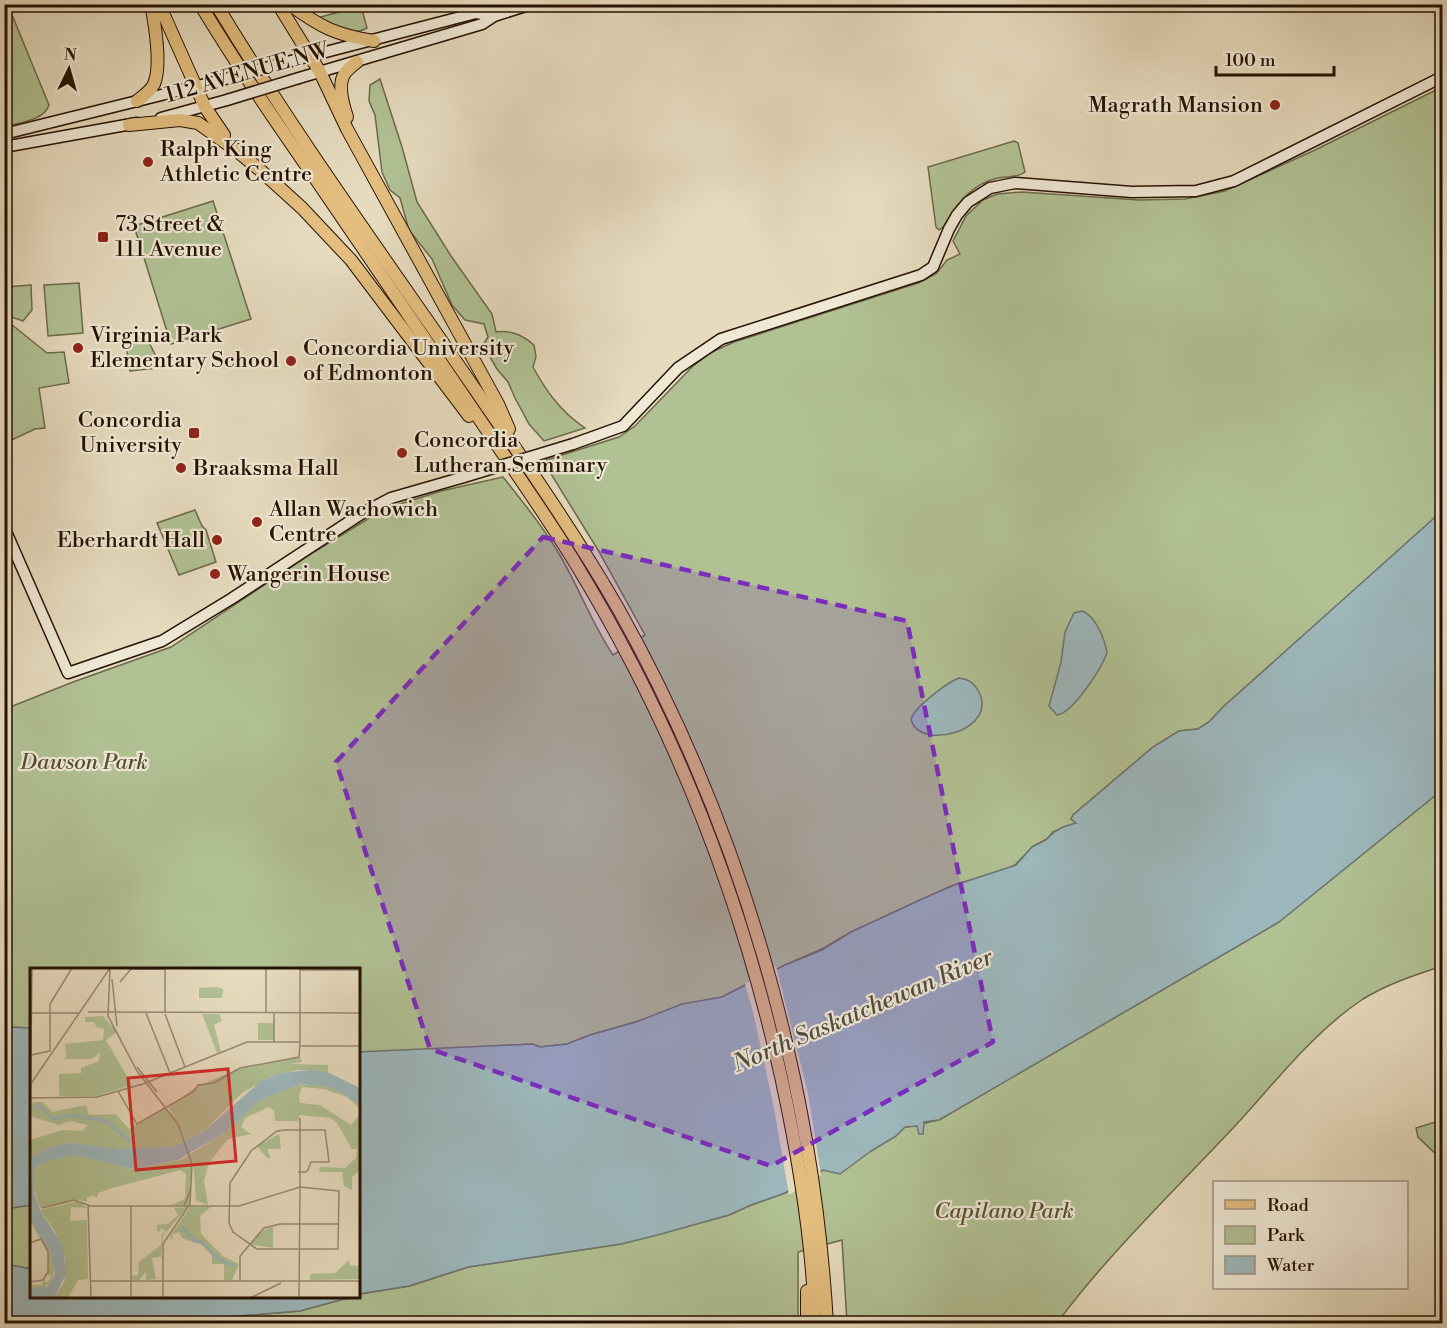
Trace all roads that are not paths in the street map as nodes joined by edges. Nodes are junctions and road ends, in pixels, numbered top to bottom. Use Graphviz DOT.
graph roads {
  1 [pos="151,4"];
  2 [pos="159,4"];
  3 [pos="200,4"];
  4 [pos="216,4"];
  5 [pos="278,4"];
  6 [pos="289,4"];
  7 [pos="532,4"];
  8 [pos="494,16"];
  9 [pos="374,41"];
  10 [pos="311,56"];
  11 [pos="357,62"];
  12 [pos="320,72"];
  13 [pos="1443,77"];
  14 [pos="196,87"];
  15 [pos="137,100"];
  16 [pos="205,107"];
  17 [pos="129,125"];
  18 [pos="4,135"];
  19 [pos="353,138"];
  20 [pos="4,147"];
  21 [pos="236,150"];
  22 [pos="519,452"];
  23 [pos="506,458"];
  24 [pos="4,527"];
  25 [pos="739,897"];
  26 [pos="816,1262"];
  27 [pos="807,1323"];
  28 [pos="815,1323"];
  29 [pos="827,1323"];
  30 [pos="835,1323"];
  1 -- 15 [label="main road"];
  2 -- 14 [label="main road"];
  3 -- 23 [label="main road"];
  4 -- 22 [label="main road"];
  5 -- 10 [label="main road"];
  6 -- 9 [label="main road"];
  7 -- 8 [label="street, 112 AVENUE NW"];
  8 -- 9 [label="street, 112 AVENUE NW"];
  8 -- 11 [label="street, 112 AVENUE NW"];
  9 -- 10 [label="street, 112 AVENUE NW"];
  10 -- 12 [label="main road"];
  10 -- 14 [label="street, 112 AVENUE NW, bridge"];
  11 -- 12 [label="street, 112 AVENUE NW"];
  11 -- 19 [label="main road"];
  12 -- 16 [label="street, 112 AVENUE NW, bridge"];
  12 -- 19 [label="main road"];
  13 -- 24 [label="street, bridge"];
  14 -- 15 [label="street, 112 AVENUE NW"];
  14 -- 16 [label="main road"];
  15 -- 18 [label="street, 112 AVENUE NW"];
  16 -- 17 [label="street, 112 AVENUE NW"];
  16 -- 21 [label="main road"];
  17 -- 20 [label="street, 112 AVENUE NW"];
  17 -- 21 [label="main road"];
  19 -- 22 [label="main road"];
  21 -- 23 [label="main road"];
  22 -- 25 [label="main road"];
  23 -- 25 [label="main road"];
  25 -- 26 [label="main road"];
  25 -- 26 [label="main road"];
  26 -- 27 [label="main road"];
  26 -- 28 [label="main road"];
  26 -- 29 [label="main road"];
  26 -- 30 [label="main road"];
}
